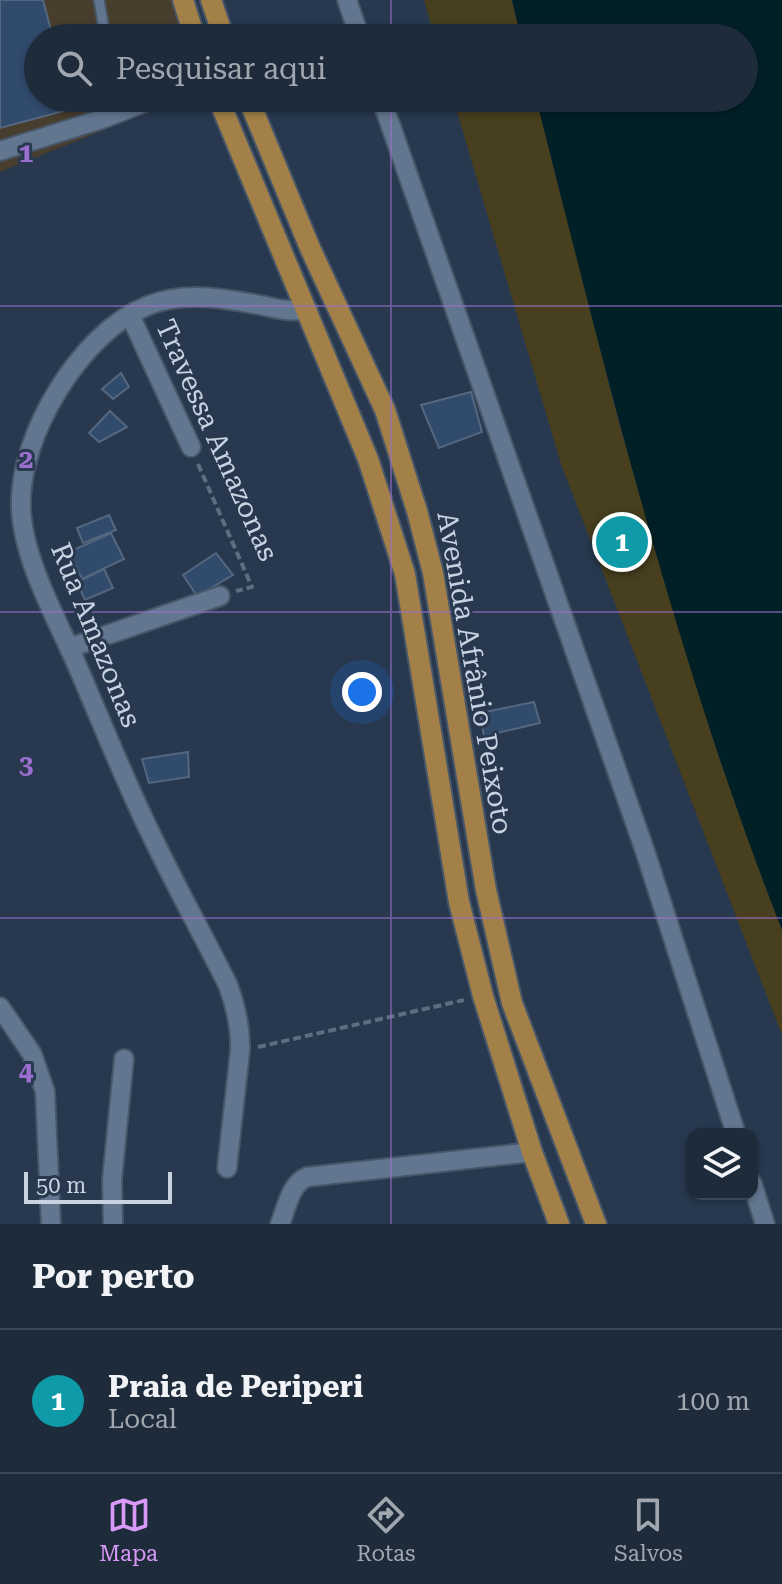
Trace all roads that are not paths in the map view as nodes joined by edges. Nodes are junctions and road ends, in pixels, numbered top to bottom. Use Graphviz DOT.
graph roads {
  1 [pos="99,0"];
  2 [pos="183,0"];
  3 [pos="211,0"];
  4 [pos="347,0"];
  5 [pos="103,24"];
  6 [pos="191,24"];
  7 [pos="219,24"];
  8 [pos="355,24"];
  9 [pos="120,112"];
  10 [pos="224,112"];
  11 [pos="254,112"];
  12 [pos="386,112"];
  13 [pos="0,151"];
  14 [pos="308,310"];
  15 [pos="130,315"];
  16 [pos="191,447"];
  17 [pos="220,596"];
  18 [pos="69,648"];
  19 [pos="0,1007"];
  20 [pos="124,1059"];
  21 [pos="734,1128"];
  22 [pos="532,1152"];
  23 [pos="227,1168"];
  24 [pos="757,1200"];
  25 [pos="555,1222"];
  26 [pos="51,1224"];
  27 [pos="113,1224"];
  28 [pos="280,1224"];
  29 [pos="596,1224"];
  30 [pos="765,1224"];
  1 -- 5 [label="lane"];
  2 -- 6 [label="main road"];
  3 -- 7 [label="main road"];
  4 -- 8 [label="street"];
  9 -- 13 [label="street"];
  10 -- 14 [label="main road, Avenida Afrânio Peixoto"];
  11 -- 29 [label="main road, Avenida Afrânio Peixoto"];
  12 -- 21 [label="street"];
  14 -- 15 [label="street, Rua Amazonas"];
  14 -- 22 [label="main road, Avenida Afrânio Peixoto"];
  15 -- 16 [label="street, Travessa Amazonas"];
  15 -- 18 [label="street, Rua Amazonas"];
  17 -- 18 [label="street"];
  18 -- 23 [label="street, Rua Amazonas"];
  19 -- 26 [label="street"];
  20 -- 27 [label="street"];
  22 -- 25 [label="main road, Avenida Afrânio Peixoto"];
  22 -- 28 [label="street"];
  24 -- 30 [label="street"];
}
